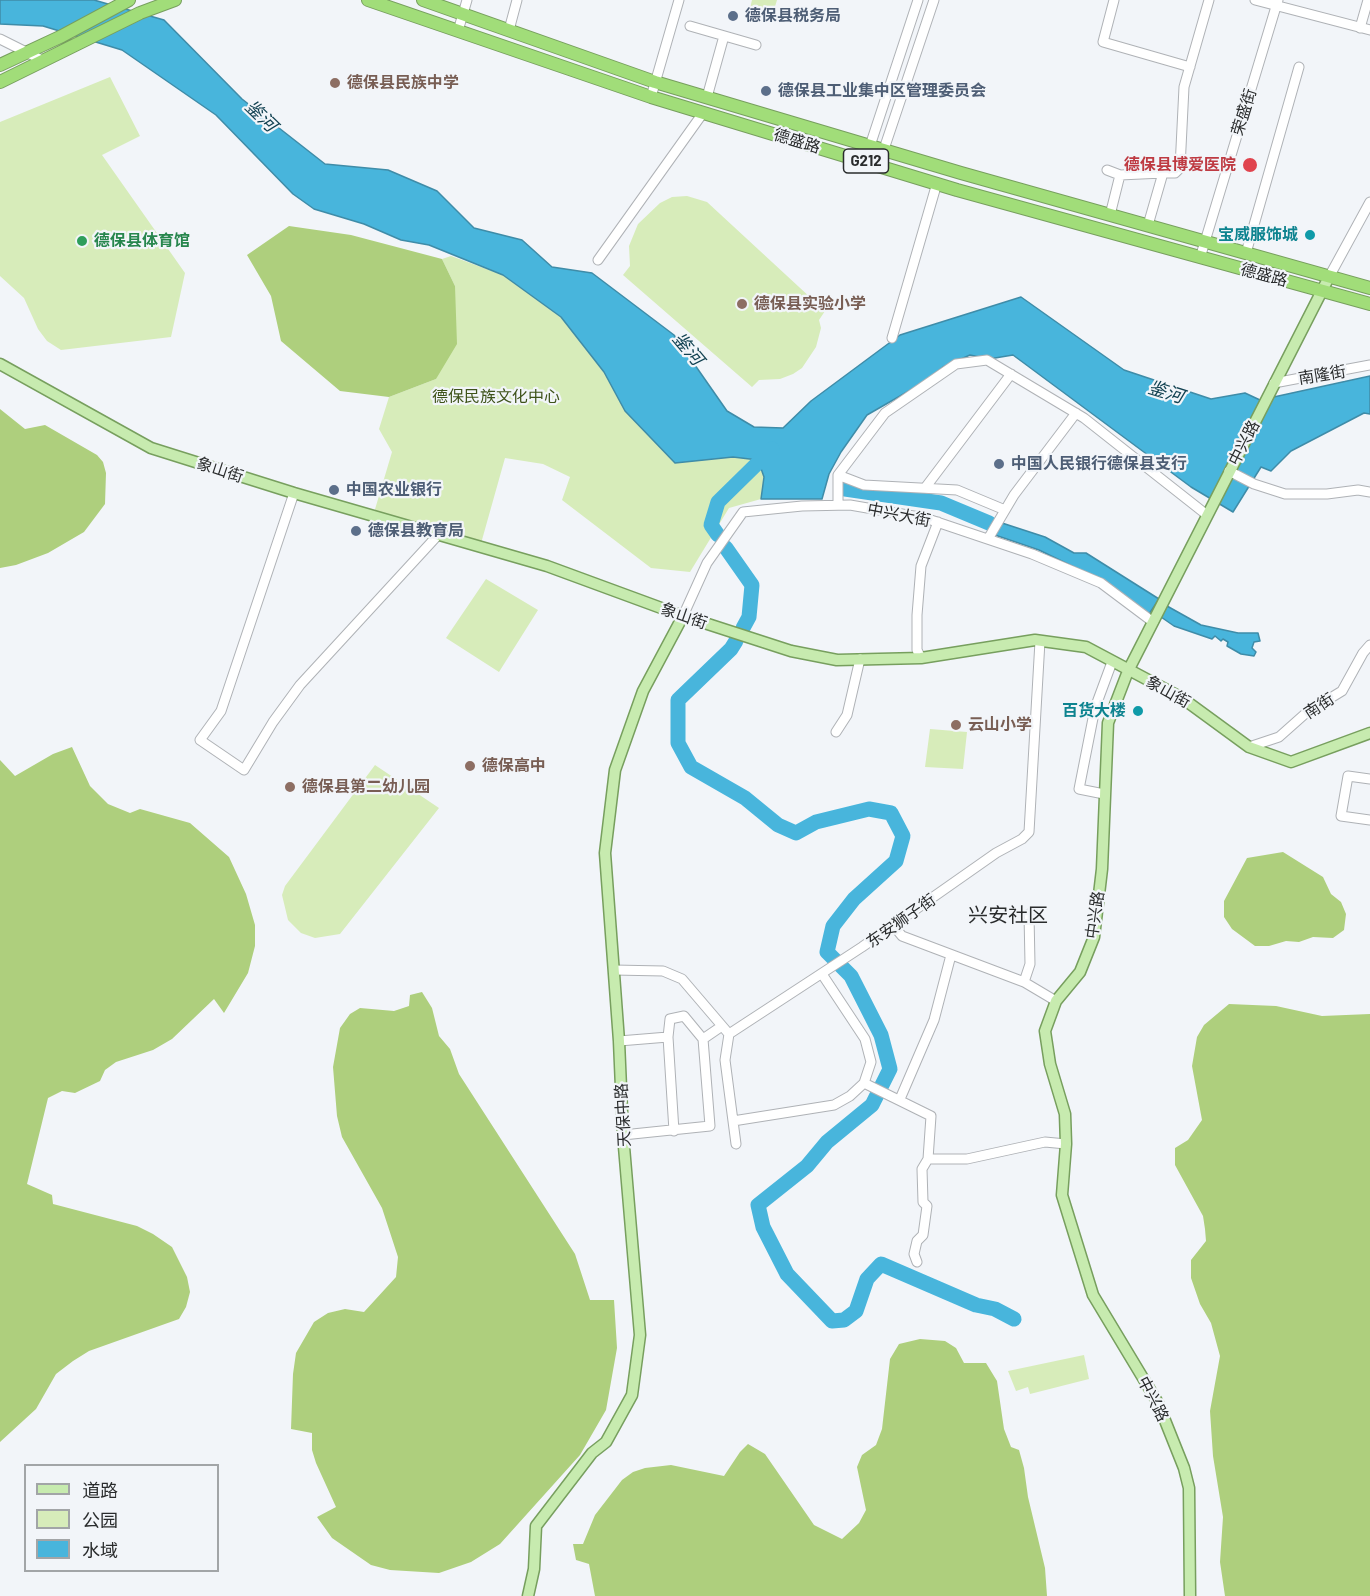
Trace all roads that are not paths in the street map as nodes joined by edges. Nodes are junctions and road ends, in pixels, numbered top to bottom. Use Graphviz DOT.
graph roads {
  1 [pos="175,0"];
  2 [pos="368,0"];
  3 [pos="423,0"];
  4 [pos="467,0"];
  5 [pos="517,0"];
  6 [pos="679,0"];
  7 [pos="918,0"];
  8 [pos="934,0"];
  9 [pos="1114,0"];
  10 [pos="1209,0"];
  11 [pos="1254,0"];
  12 [pos="1368,0"];
  13 [pos="1277,2"];
  14 [pos="124,3"];
  15 [pos="463,14"];
  16 [pos="690,26"];
  17 [pos="1365,29"];
  18 [pos="509,30"];
  19 [pos="458,31"];
  20 [pos="724,36"];
  21 [pos="0,39"];
  22 [pos="756,45"];
  23 [pos="28,53"];
  24 [pos="44,61"];
  25 [pos="0,65"];
  26 [pos="1190,67"];
  27 [pos="1299,67"];
  28 [pos="0,82"];
  29 [pos="655,82"];
  30 [pos="651,97"];
  31 [pos="707,97"];
  32 [pos="704,113"];
  33 [pos="870,145"];
  34 [pos="884,148"];
  35 [pos="865,161"];
  36 [pos="879,164"];
  37 [pos="1107,170"];
  38 [pos="1163,173"];
  39 [pos="1120,175"];
  40 [pos="937,183"];
  41 [pos="1370,202"];
  42 [pos="1110,214"];
  43 [pos="1359,222"];
  44 [pos="1148,225"];
  45 [pos="1370,225"];
  46 [pos="1205,241"];
  47 [pos="1246,253"];
  48 [pos="1200,258"];
  49 [pos="598,260"];
  50 [pos="1329,277"];
  51 [pos="1370,288"];
  52 [pos="1322,291"];
  53 [pos="1370,304"];
  54 [pos="892,338"];
  55 [pos="0,364"];
  56 [pos="1370,365"];
  57 [pos="1011,374"];
  58 [pos="1274,383"];
  59 [pos="1076,413"];
  60 [pos="1229,471"];
  61 [pos="838,475"];
  62 [pos="926,488"];
  63 [pos="1370,492"];
  64 [pos="294,493"];
  65 [pos="838,506"];
  66 [pos="1005,510"];
  67 [pos="1210,510"];
  68 [pos="938,522"];
  69 [pos="438,535"];
  70 [pos="988,539"];
  71 [pos="683,616"];
  72 [pos="1153,622"];
  73 [pos="1040,641"];
  74 [pos="1370,645"];
  75 [pos="921,658"];
  76 [pos="860,659"];
  77 [pos="1112,662"];
  78 [pos="1128,671"];
  79 [pos="836,732"];
  80 [pos="1370,733"];
  81 [pos="1249,747"];
  82 [pos="1370,779"];
  83 [pos="1104,794"];
  84 [pos="1370,820"];
  85 [pos="1029,914"];
  86 [pos="893,925"];
  87 [pos="951,955"];
  88 [pos="614,970"];
  89 [pos="822,974"];
  90 [pos="1024,982"];
  91 [pos="1056,1001"];
  92 [pos="722,1026"];
  93 [pos="729,1034"];
  94 [pos="668,1037"];
  95 [pos="703,1039"];
  96 [pos="619,1041"];
  97 [pos="864,1083"];
  98 [pos="900,1099"];
  99 [pos="733,1121"];
  100 [pos="674,1131"];
  101 [pos="623,1135"];
  102 [pos="736,1144"];
  103 [pos="1066,1144"];
  104 [pos="928,1159"];
  105 [pos="917,1262"];
  106 [pos="528,1596"];
  107 [pos="1190,1596"];
  1 -- 24 [label="highway"];
  2 -- 19 [label="highway, 德盛路 / G212"];
  3 -- 15 [label="highway, G212"];
  4 -- 15 [label="street"];
  5 -- 18 [label="street"];
  6 -- 29 [label="street"];
  7 -- 33 [label="street"];
  8 -- 34 [label="street"];
  9 -- 26 [label="street"];
  10 -- 26 [label="street"];
  11 -- 13 [label="street"];
  12 -- 17 [label="street"];
  13 -- 17 [label="street"];
  13 -- 46 [label="street, 荣盛街"];
  14 -- 23 [label="highway"];
  15 -- 18 [label="highway, G212"];
  15 -- 19 [label="street"];
  16 -- 20 [label="street"];
  18 -- 29 [label="highway, G212"];
  19 -- 30 [label="highway, 德盛路 / G212"];
  20 -- 22 [label="street"];
  20 -- 31 [label="street"];
  21 -- 23 [label="street"];
  23 -- 24 [label="street"];
  23 -- 25 [label="highway"];
  24 -- 28 [label="highway"];
  26 -- 38 [label="street"];
  27 -- 47 [label="street"];
  29 -- 30 [label="street"];
  29 -- 31 [label="highway, G212"];
  30 -- 32 [label="highway, 德盛路 / G212"];
  31 -- 33 [label="highway, G212"];
  32 -- 35 [label="highway, 德盛路 / G212"];
  32 -- 49 [label="street"];
  33 -- 34 [label="highway, G212"];
  33 -- 35 [label="street"];
  34 -- 36 [label="street"];
  34 -- 42 [label="highway, G212"];
  35 -- 36 [label="highway, 德盛路 / G212"];
  36 -- 40 [label="highway, 德盛路 / G212"];
  37 -- 39 [label="street"];
  38 -- 39 [label="street"];
  38 -- 44 [label="street"];
  39 -- 42 [label="street"];
  40 -- 48 [label="highway, 德盛路 / G212"];
  40 -- 54 [label="street"];
  41 -- 43 [label="street"];
  42 -- 44 [label="highway, G212"];
  43 -- 45 [label="street"];
  43 -- 50 [label="street"];
  44 -- 46 [label="highway, G212"];
  46 -- 47 [label="highway, G212"];
  46 -- 48 [label="street, 荣盛街"];
  47 -- 50 [label="highway, G212"];
  48 -- 52 [label="highway, 德盛路 / G212"];
  50 -- 51 [label="highway, G212"];
  50 -- 52 [label="main road, 中兴路"];
  52 -- 53 [label="highway, 德盛路 / G212"];
  52 -- 58 [label="main road, 中兴路"];
  55 -- 64 [label="main road, 象山街"];
  56 -- 58 [label="street, 南隆街"];
  57 -- 59 [label="street"];
  57 -- 61 [label="street"];
  57 -- 62 [label="street"];
  58 -- 60 [label="main road, 中兴路"];
  59 -- 66 [label="street"];
  59 -- 67 [label="street"];
  60 -- 63 [label="street"];
  60 -- 67 [label="main road, 中兴路"];
  61 -- 62 [label="street"];
  61 -- 65 [label="street"];
  62 -- 66 [label="street"];
  64 -- 69 [label="main road, 象山街"];
  64 -- 69 [label="street"];
  65 -- 68 [label="street, 中兴大街"];
  65 -- 71 [label="street, 中兴大街"];
  66 -- 70 [label="street"];
  67 -- 72 [label="main road, 中兴路"];
  68 -- 70 [label="street, 中兴大街"];
  68 -- 75 [label="street"];
  69 -- 71 [label="main road, 象山街"];
  70 -- 72 [label="street, 中兴大街"];
  71 -- 76 [label="main road, 象山街"];
  71 -- 88 [label="main road, 天保中路"];
  72 -- 78 [label="main road, 中兴路"];
  73 -- 75 [label="main road, 象山街"];
  73 -- 77 [label="main road, 象山街"];
  73 -- 86 [label="street, 东安狮子街"];
  74 -- 81 [label="street, 南街"];
  75 -- 76 [label="main road, 象山街"];
  76 -- 79 [label="street"];
  77 -- 78 [label="main road, 象山街"];
  77 -- 83 [label="street"];
  78 -- 81 [label="main road, 象山街"];
  78 -- 83 [label="main road, 中兴路"];
  80 -- 81 [label="main road, 象山街"];
  82 -- 84 [label="street"];
  83 -- 91 [label="main road, 中兴路"];
  85 -- 90 [label="street"];
  86 -- 87 [label="street"];
  86 -- 89 [label="street, 东安狮子街"];
  87 -- 90 [label="street"];
  87 -- 98 [label="street"];
  88 -- 92 [label="street"];
  88 -- 96 [label="main road, 天保中路"];
  89 -- 93 [label="street, 东安狮子街"];
  89 -- 97 [label="street"];
  90 -- 91 [label="street"];
  91 -- 103 [label="main road, 中兴路"];
  92 -- 93 [label="street"];
  92 -- 95 [label="street"];
  93 -- 99 [label="street"];
  94 -- 95 [label="street"];
  94 -- 96 [label="street"];
  94 -- 100 [label="street"];
  95 -- 100 [label="street"];
  96 -- 101 [label="main road, 天保中路"];
  97 -- 98 [label="street"];
  97 -- 99 [label="street"];
  98 -- 104 [label="street"];
  99 -- 102 [label="street"];
  100 -- 101 [label="street"];
  101 -- 106 [label="main road, 天保中路"];
  103 -- 104 [label="street"];
  103 -- 107 [label="main road, 中兴路"];
  104 -- 105 [label="street"];
}
